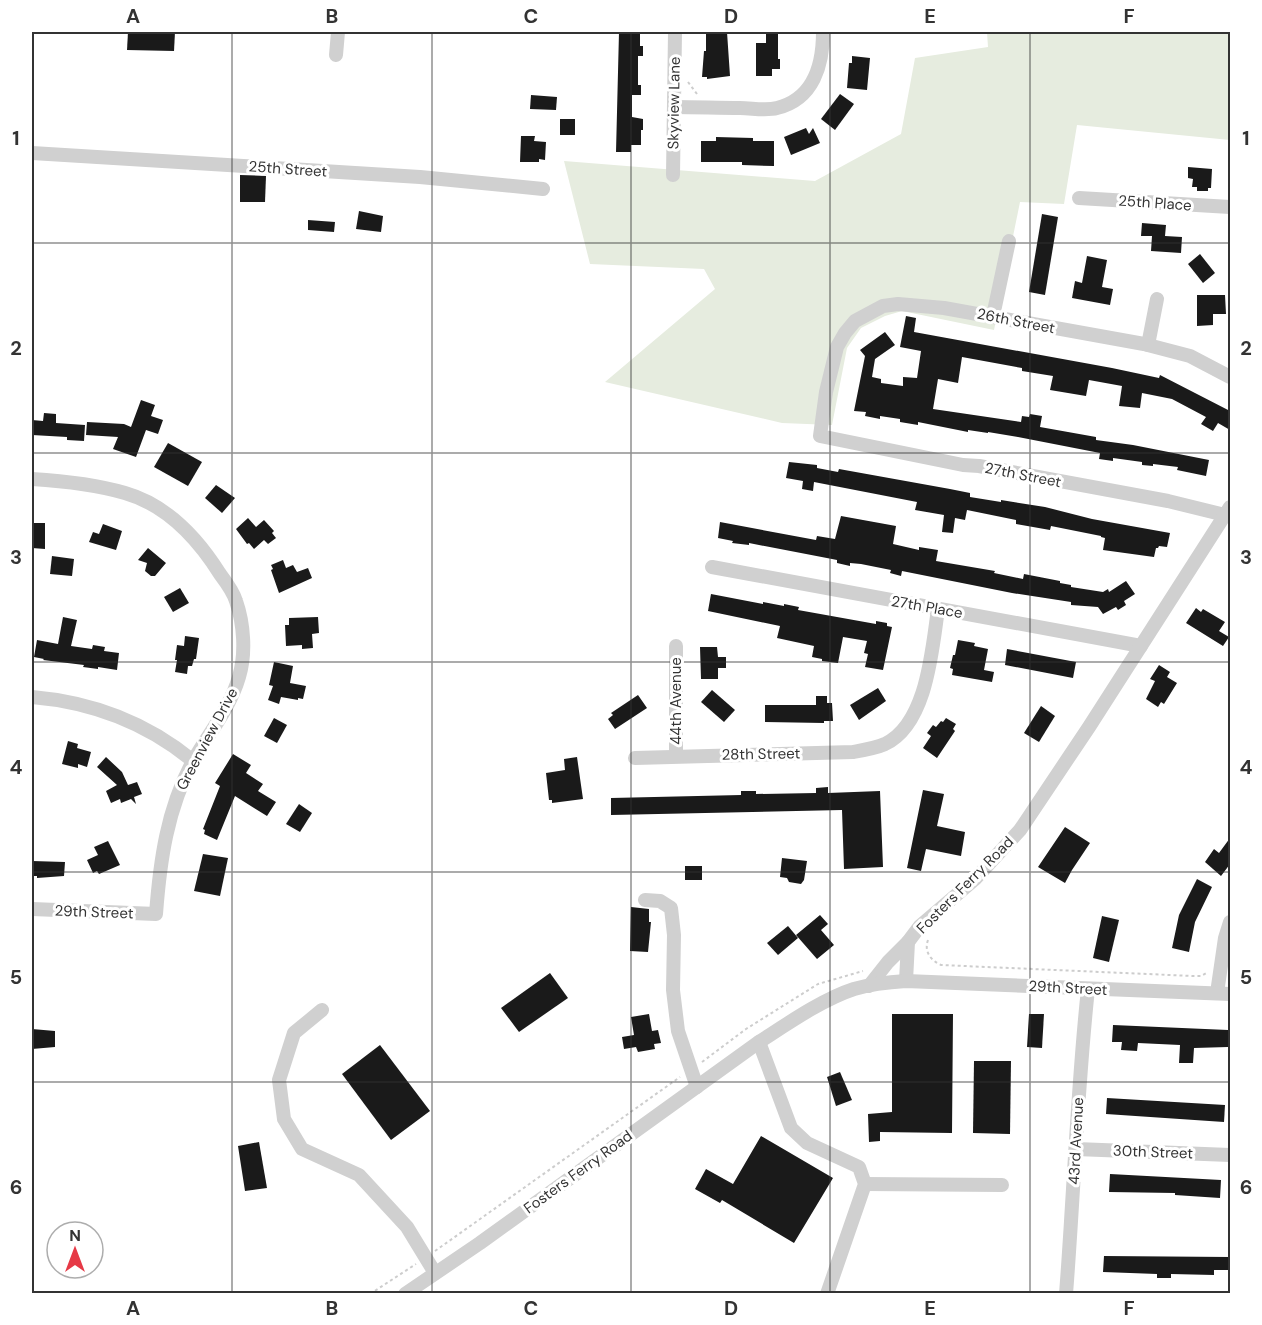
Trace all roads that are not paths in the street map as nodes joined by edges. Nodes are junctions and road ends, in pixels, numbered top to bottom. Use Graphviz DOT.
graph roads {
  1 [pos="338,32"];
  2 [pos="675,32"];
  3 [pos="823,32"];
  4 [pos="336,55"];
  5 [pos="675,107"];
  6 [pos="32,153"];
  7 [pos="673,175"];
  8 [pos="543,189"];
  9 [pos="1080,198"];
  10 [pos="1230,207"];
  11 [pos="1009,241"];
  12 [pos="1157,299"];
  13 [pos="993,316"];
  14 [pos="1148,345"];
  15 [pos="1230,377"];
  16 [pos="820,436"];
  17 [pos="32,478"];
  18 [pos="1228,511"];
  19 [pos="712,567"];
  20 [pos="938,609"];
  21 [pos="676,646"];
  22 [pos="1141,646"];
  23 [pos="32,697"];
  24 [pos="675,756"];
  25 [pos="635,758"];
  26 [pos="193,761"];
  27 [pos="645,900"];
  28 [pos="32,909"];
  29 [pos="156,914"];
  30 [pos="1230,922"];
  31 [pos="908,942"];
  32 [pos="906,981"];
  33 [pos="869,986"];
  34 [pos="1088,989"];
  35 [pos="1224,993"];
  36 [pos="322,1010"];
  37 [pos="759,1042"];
  38 [pos="697,1087"];
  39 [pos="1076,1149"];
  40 [pos="1230,1155"];
  41 [pos="865,1184"];
  42 [pos="1002,1185"];
  43 [pos="435,1273"];
  44 [pos="405,1293"];
  45 [pos="827,1293"];
  46 [pos="1066,1293"];
  1 -- 4 [label="street"];
  2 -- 5 [label="street, Skyview Lane"];
  3 -- 5 [label="street"];
  5 -- 7 [label="street, Skyview Lane"];
  6 -- 8 [label="street, 25th Street"];
  9 -- 10 [label="street, 25th Place"];
  11 -- 13 [label="street"];
  12 -- 14 [label="street"];
  13 -- 14 [label="street, 26th Street"];
  13 -- 16 [label="street, 26th Street"];
  14 -- 15 [label="street, 26th Street"];
  16 -- 18 [label="street, 27th Street"];
  17 -- 26 [label="street, Greenview Drive"];
  18 -- 22 [label="street, Fosters Ferry Road"];
  19 -- 20 [label="street, 27th Place"];
  20 -- 22 [label="street, 27th Place"];
  20 -- 24 [label="street, 28th Street"];
  21 -- 24 [label="street, 44th Avenue"];
  22 -- 31 [label="street, Fosters Ferry Road"];
  23 -- 26 [label="street"];
  24 -- 25 [label="street, 28th Street"];
  26 -- 29 [label="street, Greenview Drive"];
  27 -- 38 [label="street"];
  28 -- 29 [label="street, 29th Street"];
  30 -- 35 [label="street"];
  31 -- 32 [label="street, Fosters Ferry Road"];
  31 -- 33 [label="street"];
  32 -- 33 [label="street, Fosters Ferry Road"];
  32 -- 34 [label="street, 29th Street"];
  33 -- 37 [label="street, Fosters Ferry Road"];
  34 -- 35 [label="street, 29th Street"];
  34 -- 39 [label="street, 43rd Avenue"];
  36 -- 43 [label="street"];
  37 -- 38 [label="street, Fosters Ferry Road"];
  37 -- 41 [label="street"];
  38 -- 43 [label="street, Fosters Ferry Road"];
  39 -- 40 [label="street, 30th Street"];
  39 -- 46 [label="street, 43rd Avenue"];
  41 -- 42 [label="street"];
  41 -- 45 [label="street"];
  43 -- 44 [label="street, Fosters Ferry Road"];
}
